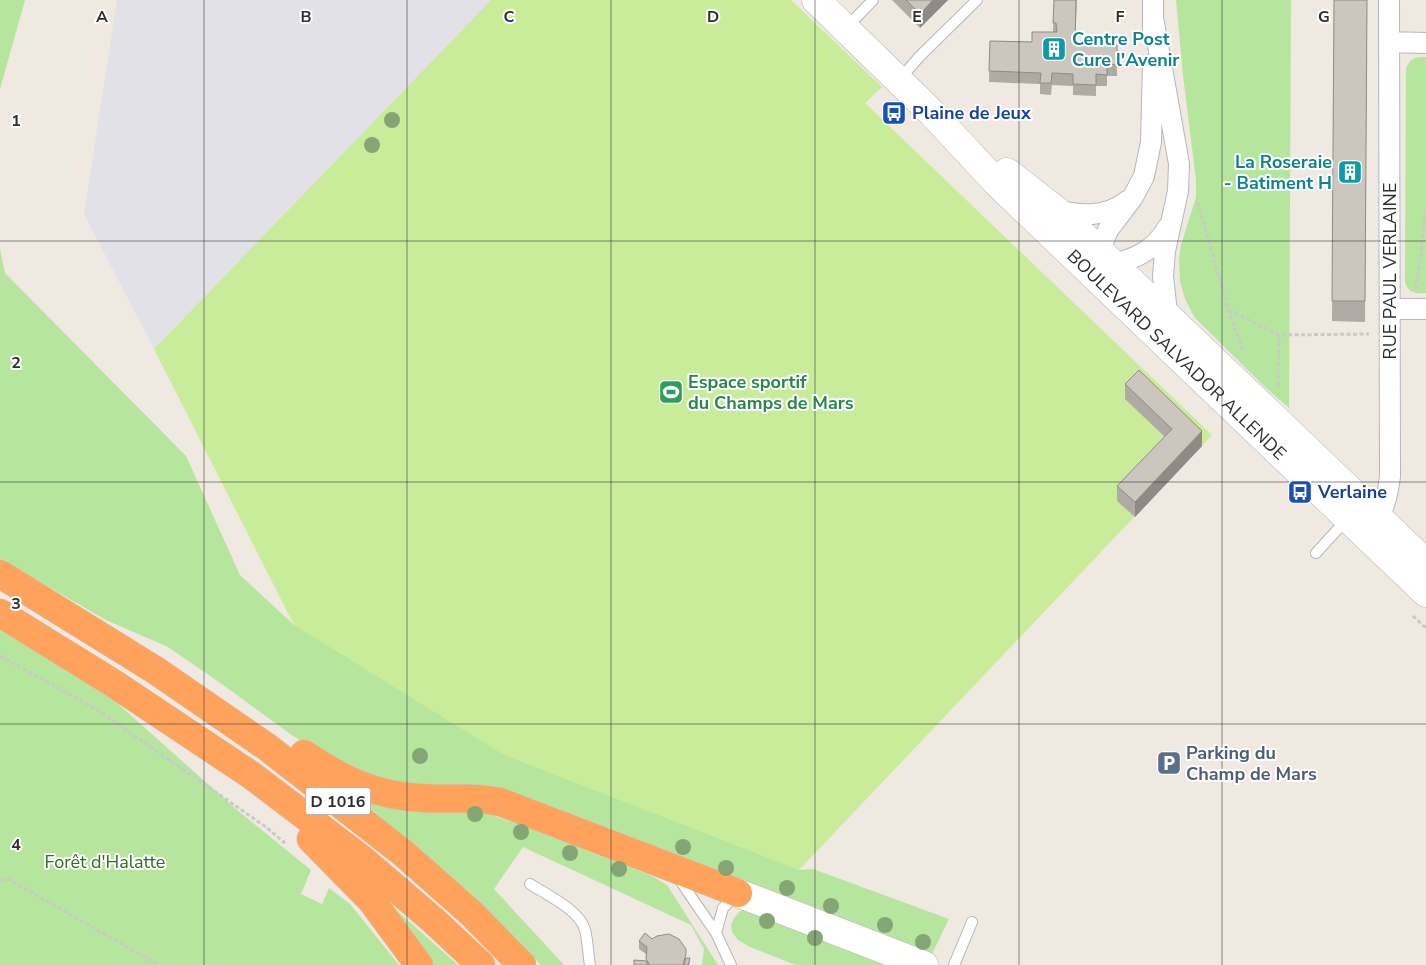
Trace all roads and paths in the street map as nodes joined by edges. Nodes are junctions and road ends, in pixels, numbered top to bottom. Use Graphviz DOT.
graph roads {
  1 [pos="816,0"];
  2 [pos="873,0"];
  3 [pos="977,0"];
  4 [pos="1152,0"];
  5 [pos="1389,0"];
  6 [pos="1154,22"];
  7 [pos="845,29"];
  8 [pos="1389,42"];
  9 [pos="1426,43"];
  10 [pos="899,81"];
  11 [pos="931,112"];
  12 [pos="1133,197"];
  13 [pos="1176,204"];
  14 [pos="1056,210"];
  15 [pos="1426,211"];
  16 [pos="1096,264"];
  17 [pos="1390,309"];
  18 [pos="1421,309"];
  19 [pos="1166,313"];
  20 [pos="1279,334"];
  21 [pos="1390,334"];
  22 [pos="1246,356"];
  23 [pos="1278,389"];
  24 [pos="1361,516"];
  25 [pos="1316,552"];
  26 [pos="1426,563"];
  27 [pos="0,574"];
  28 [pos="1426,593"];
  29 [pos="0,613"];
  30 [pos="0,656"];
  31 [pos="197,698"];
  32 [pos="231,762"];
  33 [pos="288,844"];
  34 [pos="671,867"];
  35 [pos="0,880"];
  36 [pos="530,884"];
  37 [pos="738,893"];
  38 [pos="972,922"];
  39 [pos="716,933"];
  40 [pos="159,965"];
  41 [pos="419,965"];
  42 [pos="481,965"];
  43 [pos="522,965"];
  44 [pos="590,965"];
  45 [pos="731,965"];
  46 [pos="924,965"];
  47 [pos="954,965"];
  1 -- 7 [label="street, BOULEVARD SALVADOR ALLENDE"];
  2 -- 7 [label="lane"];
  3 -- 10 [label="lane"];
  4 -- 6 [label="street"];
  5 -- 8 [label="street, RUE PAUL VERLAINE"];
  6 -- 12 [label="street"];
  6 -- 13 [label="street"];
  7 -- 10 [label="street, BOULEVARD SALVADOR ALLENDE"];
  8 -- 9 [label="street"];
  8 -- 17 [label="street, RUE PAUL VERLAINE"];
  10 -- 11 [label="street, BOULEVARD SALVADOR ALLENDE"];
  11 -- 14 [label="street, BOULEVARD SALVADOR ALLENDE"];
  11 -- 16 [label="street, BOULEVARD SALVADOR ALLENDE"];
  12 -- 14 [label="street"];
  12 -- 16 [label="street"];
  13 -- 16 [label="street"];
  13 -- 19 [label="street"];
  14 -- 16 [label="street, BOULEVARD SALVADOR ALLENDE"];
  15 -- 18 [label="path"];
  16 -- 19 [label="street, BOULEVARD SALVADOR ALLENDE"];
  16 -- 24 [label="street, BOULEVARD SALVADOR ALLENDE"];
  17 -- 18 [label="street"];
  17 -- 21 [label="street, RUE PAUL VERLAINE"];
  19 -- 24 [label="street, BOULEVARD SALVADOR ALLENDE"];
  20 -- 21 [label="path"];
  20 -- 22 [label="path"];
  20 -- 23 [label="path"];
  21 -- 24 [label="street, RUE PAUL VERLAINE"];
  24 -- 25 [label="lane"];
  24 -- 26 [label="street, BOULEVARD SALVADOR ALLENDE"];
  24 -- 28 [label="street, BOULEVARD SALVADOR ALLENDE"];
  27 -- 31 [label="highway, D 1016"];
  29 -- 32 [label="highway, D 1016"];
  30 -- 33 [label="path"];
  31 -- 34 [label="highway"];
  31 -- 43 [label="highway, D 1016"];
  32 -- 41 [label="highway"];
  32 -- 42 [label="highway, D 1016"];
  34 -- 37 [label="highway"];
  34 -- 39 [label="lane"];
  35 -- 40 [label="path"];
  36 -- 44 [label="lane"];
  37 -- 39 [label="lane"];
  37 -- 46 [label="street"];
  38 -- 47 [label="lane"];
  39 -- 45 [label="lane"];
}
